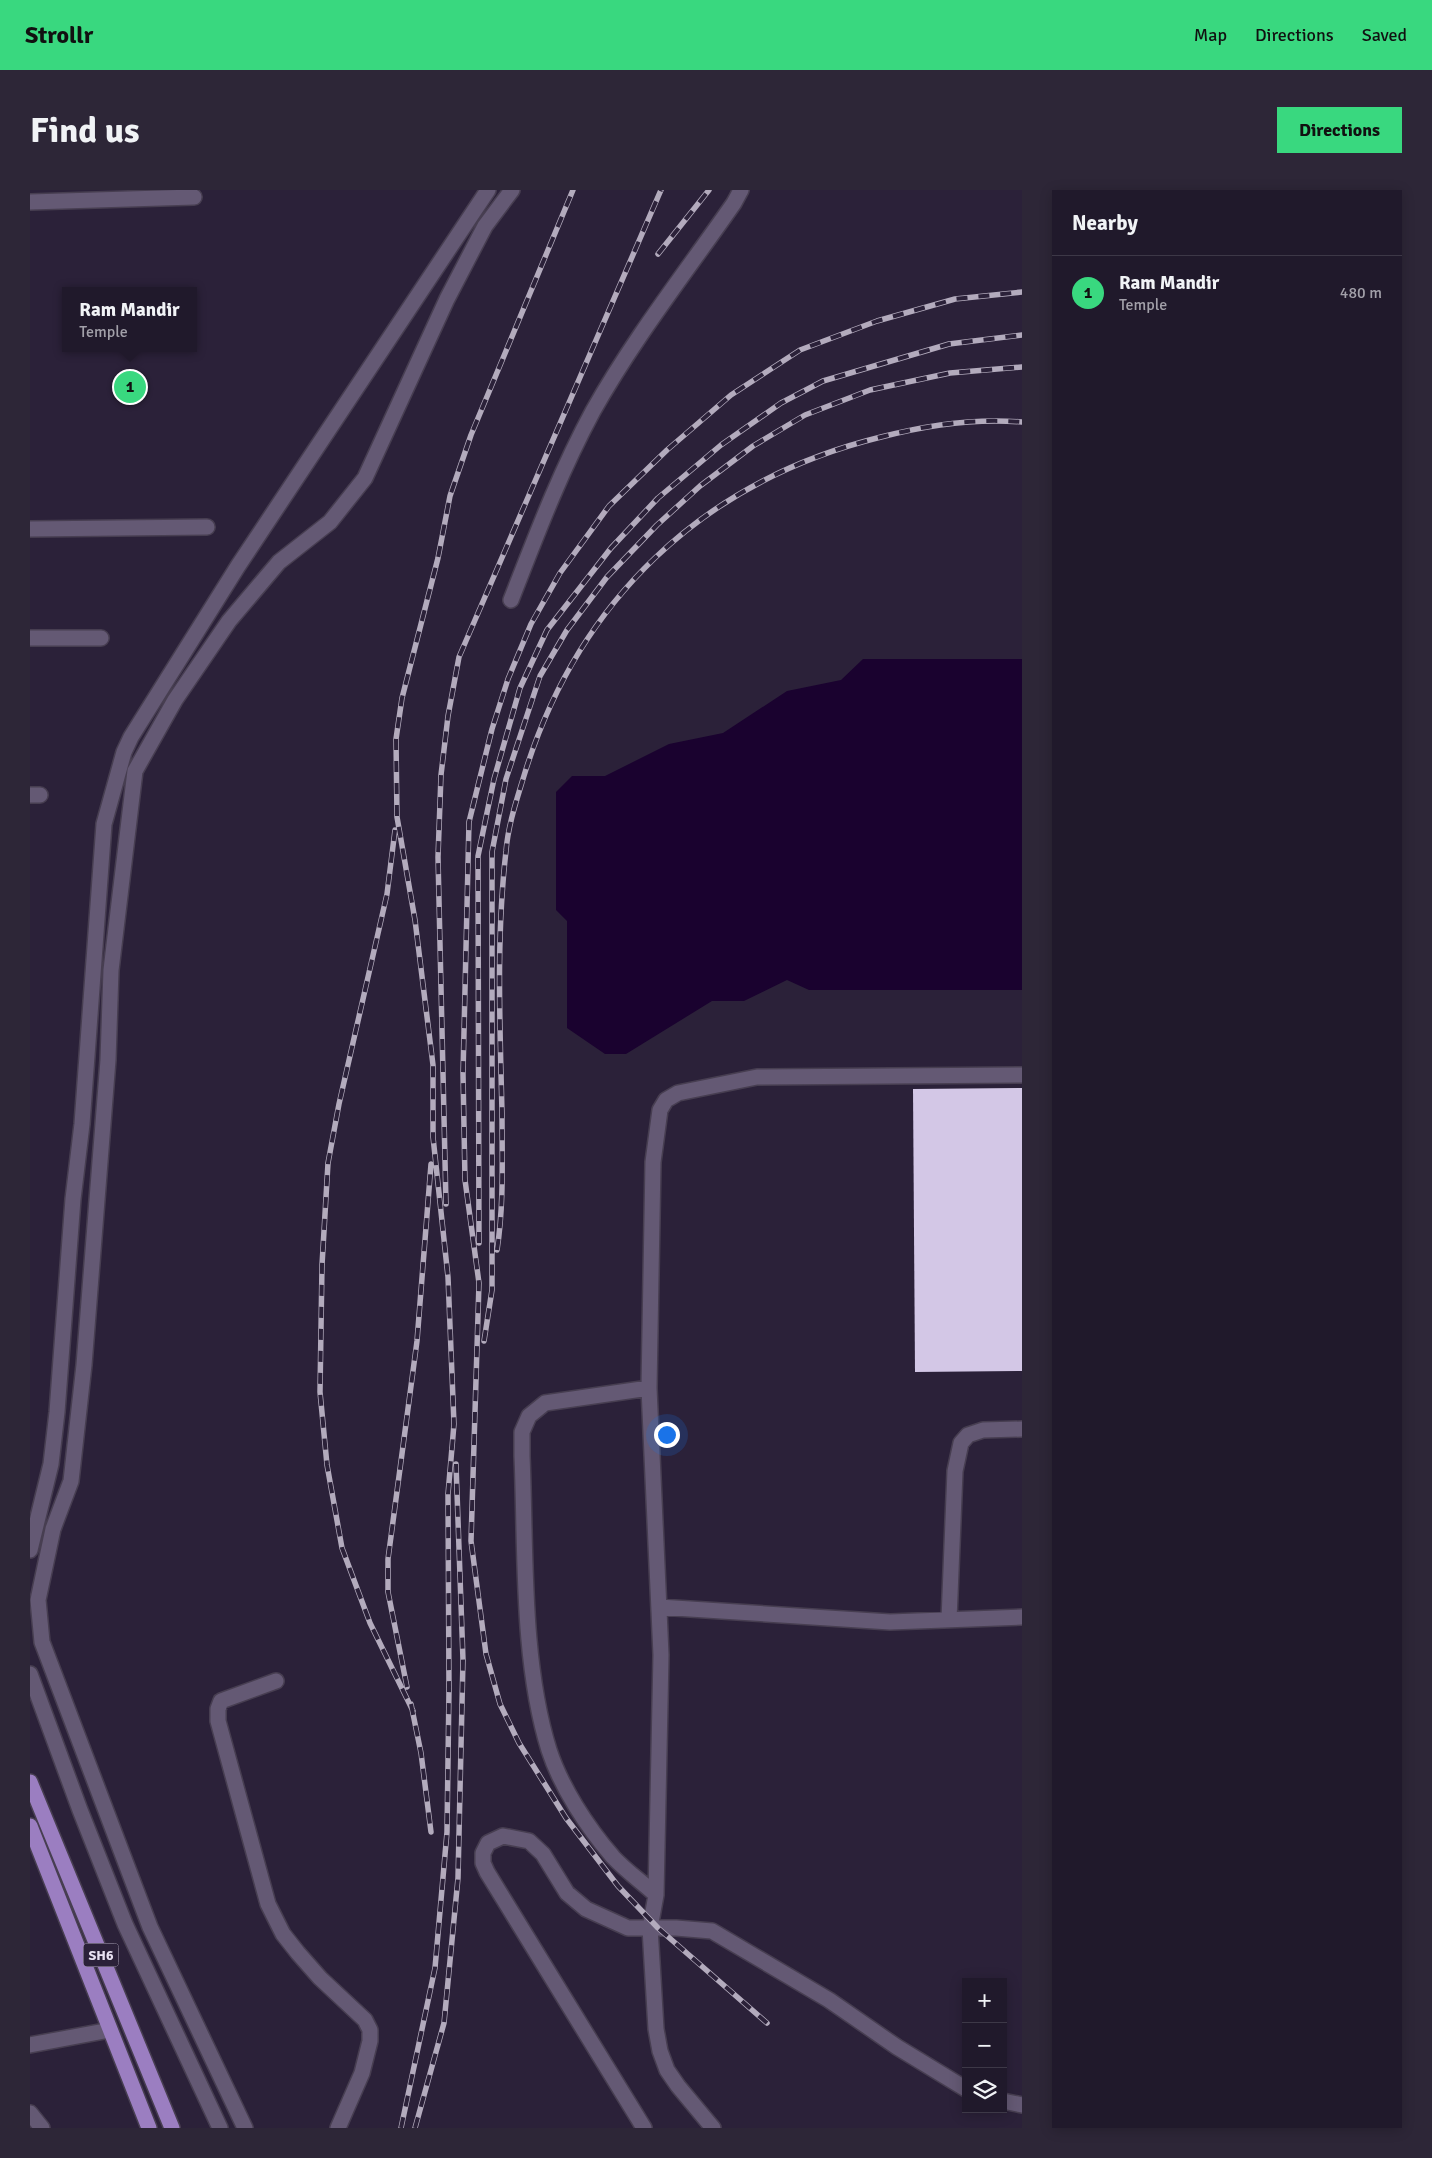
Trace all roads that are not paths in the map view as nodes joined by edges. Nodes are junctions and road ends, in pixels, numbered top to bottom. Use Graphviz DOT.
graph roads {
  1 [pos="488,190"];
  2 [pos="512,190"];
  3 [pos="741,190"];
  4 [pos="194,197"];
  5 [pos="30,202"];
  6 [pos="207,527"];
  7 [pos="30,529"];
  8 [pos="511,600"];
  9 [pos="30,638"];
  10 [pos="101,638"];
  11 [pos="127,823"];
  12 [pos="104,824"];
  13 [pos="1022,1075"];
  14 [pos="648,1388"];
  15 [pos="1022,1429"];
  16 [pos="30,1550"];
  17 [pos="35,1581"];
  18 [pos="659,1607"];
  19 [pos="1022,1617"];
  20 [pos="949,1620"];
  21 [pos="30,1674"];
  22 [pos="276,1681"];
  23 [pos="30,1782"];
  24 [pos="30,1826"];
  25 [pos="656,1895"];
  26 [pos="650,1928"];
  27 [pos="110,2030"];
  28 [pos="30,2045"];
  29 [pos="962,2087"];
  30 [pos="1007,2101"];
  31 [pos="1022,2105"];
  32 [pos="30,2113"];
  33 [pos="42,2128"];
  34 [pos="149,2128"];
  35 [pos="172,2128"];
  36 [pos="220,2128"];
  37 [pos="245,2128"];
  38 [pos="338,2128"];
  39 [pos="644,2128"];
  40 [pos="713,2128"];
  1 -- 12 [label="street"];
  2 -- 11 [label="street"];
  3 -- 8 [label="street"];
  4 -- 5 [label="street"];
  6 -- 7 [label="street"];
  9 -- 10 [label="street"];
  11 -- 12 [label="street"];
  11 -- 17 [label="street"];
  12 -- 16 [label="street"];
  13 -- 14 [label="street"];
  14 -- 18 [label="street"];
  14 -- 25 [label="street"];
  15 -- 20 [label="street"];
  17 -- 37 [label="street"];
  18 -- 20 [label="street"];
  18 -- 25 [label="street"];
  19 -- 20 [label="street"];
  21 -- 36 [label="street"];
  22 -- 38 [label="street"];
  23 -- 35 [label="main road, SH6"];
  24 -- 27 [label="main road, SH6"];
  25 -- 26 [label="street"];
  26 -- 29 [label="street"];
  26 -- 39 [label="street"];
  26 -- 40 [label="street"];
  27 -- 28 [label="street"];
  27 -- 34 [label="main road, SH6"];
  30 -- 31 [label="street"];
  32 -- 33 [label="street"];
}
